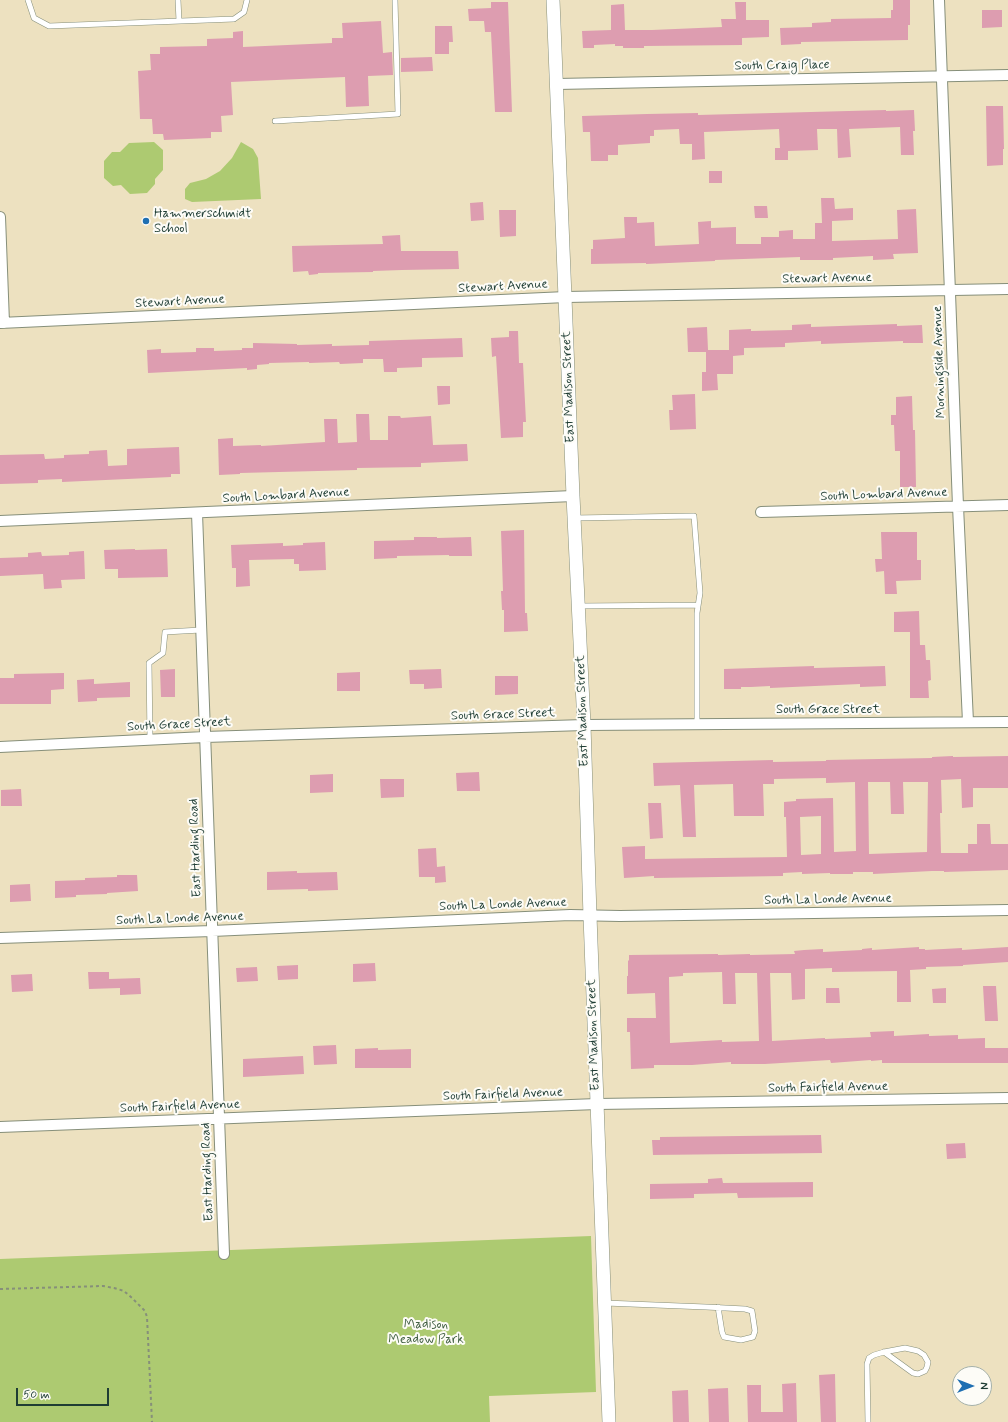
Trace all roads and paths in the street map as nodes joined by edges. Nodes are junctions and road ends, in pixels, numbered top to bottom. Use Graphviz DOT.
graph roads {
  1 [pos="28,0"];
  2 [pos="178,0"];
  3 [pos="247,0"];
  4 [pos="395,0"];
  5 [pos="553,0"];
  6 [pos="939,0"];
  7 [pos="179,21"];
  8 [pos="1008,74"];
  9 [pos="942,76"];
  10 [pos="556,84"];
  11 [pos="275,120"];
  12 [pos="0,217"];
  13 [pos="1008,289"];
  14 [pos="951,290"];
  15 [pos="566,297"];
  16 [pos="2,323"];
  17 [pos="573,496"];
  18 [pos="1008,505"];
  19 [pos="958,506"];
  20 [pos="761,512"];
  21 [pos="197,514"];
  22 [pos="574,518"];
  23 [pos="0,521"];
  24 [pos="698,605"];
  25 [pos="579,606"];
  26 [pos="201,630"];
  27 [pos="968,722"];
  28 [pos="1008,722"];
  29 [pos="697,724"];
  30 [pos="584,725"];
  31 [pos="205,736"];
  32 [pos="150,739"];
  33 [pos="0,747"];
  34 [pos="1008,910"];
  35 [pos="590,916"];
  36 [pos="212,931"];
  37 [pos="0,938"];
  38 [pos="1008,1098"];
  39 [pos="597,1104"];
  40 [pos="219,1118"];
  41 [pos="0,1127"];
  42 [pos="224,1254"];
  43 [pos="0,1289"];
  44 [pos="604,1303"];
  45 [pos="718,1307"];
  46 [pos="884,1352"];
  47 [pos="152,1422"];
  48 [pos="609,1422"];
  49 [pos="868,1422"];
  1 -- 7 [label="lane"];
  2 -- 7 [label="lane"];
  3 -- 7 [label="lane"];
  4 -- 11 [label="lane"];
  5 -- 10 [label="street, East Madison Street"];
  6 -- 9 [label="street, Morningside Avenue"];
  8 -- 9 [label="street, South Craig Place"];
  9 -- 10 [label="street, South Craig Place"];
  9 -- 14 [label="street, Morningside Avenue"];
  10 -- 15 [label="street, East Madison Street"];
  12 -- 16 [label="street"];
  13 -- 14 [label="street, Stewart Avenue"];
  14 -- 15 [label="street, Stewart Avenue"];
  14 -- 19 [label="street, Morningside Avenue"];
  15 -- 16 [label="street, Stewart Avenue"];
  15 -- 17 [label="street, East Madison Street"];
  17 -- 21 [label="street, South Lombard Avenue"];
  17 -- 22 [label="street, East Madison Street"];
  18 -- 19 [label="street, South Lombard Avenue"];
  19 -- 20 [label="street, South Lombard Avenue"];
  19 -- 27 [label="street, Morningside Avenue"];
  21 -- 23 [label="street, South Lombard Avenue"];
  21 -- 26 [label="street, East Harding Road"];
  22 -- 24 [label="lane"];
  22 -- 25 [label="street, East Madison Street"];
  24 -- 25 [label="lane"];
  24 -- 29 [label="lane"];
  25 -- 30 [label="street, East Madison Street"];
  26 -- 31 [label="street, East Harding Road"];
  26 -- 32 [label="lane"];
  27 -- 28 [label="street, South Grace Street"];
  27 -- 29 [label="street, South Grace Street"];
  29 -- 30 [label="street, South Grace Street"];
  30 -- 31 [label="street, South Grace Street"];
  30 -- 35 [label="street, East Madison Street"];
  31 -- 32 [label="street, South Grace Street"];
  31 -- 36 [label="street, East Harding Road"];
  32 -- 33 [label="street, South Grace Street"];
  34 -- 35 [label="street, South La Londe Avenue"];
  35 -- 36 [label="street, South La Londe Avenue"];
  35 -- 39 [label="street, East Madison Street"];
  36 -- 37 [label="street, South La Londe Avenue"];
  36 -- 40 [label="street, East Harding Road"];
  38 -- 39 [label="street, South Fairfield Avenue"];
  39 -- 40 [label="street, South Fairfield Avenue"];
  39 -- 44 [label="street, East Madison Street"];
  40 -- 41 [label="street, South Fairfield Avenue"];
  40 -- 42 [label="street, East Harding Road"];
  43 -- 47 [label="path"];
  44 -- 45 [label="lane"];
  44 -- 48 [label="street, East Madison Street"];
  45 -- 45 [label="lane"];
  46 -- 46 [label="lane"];
  46 -- 49 [label="lane"];
}
